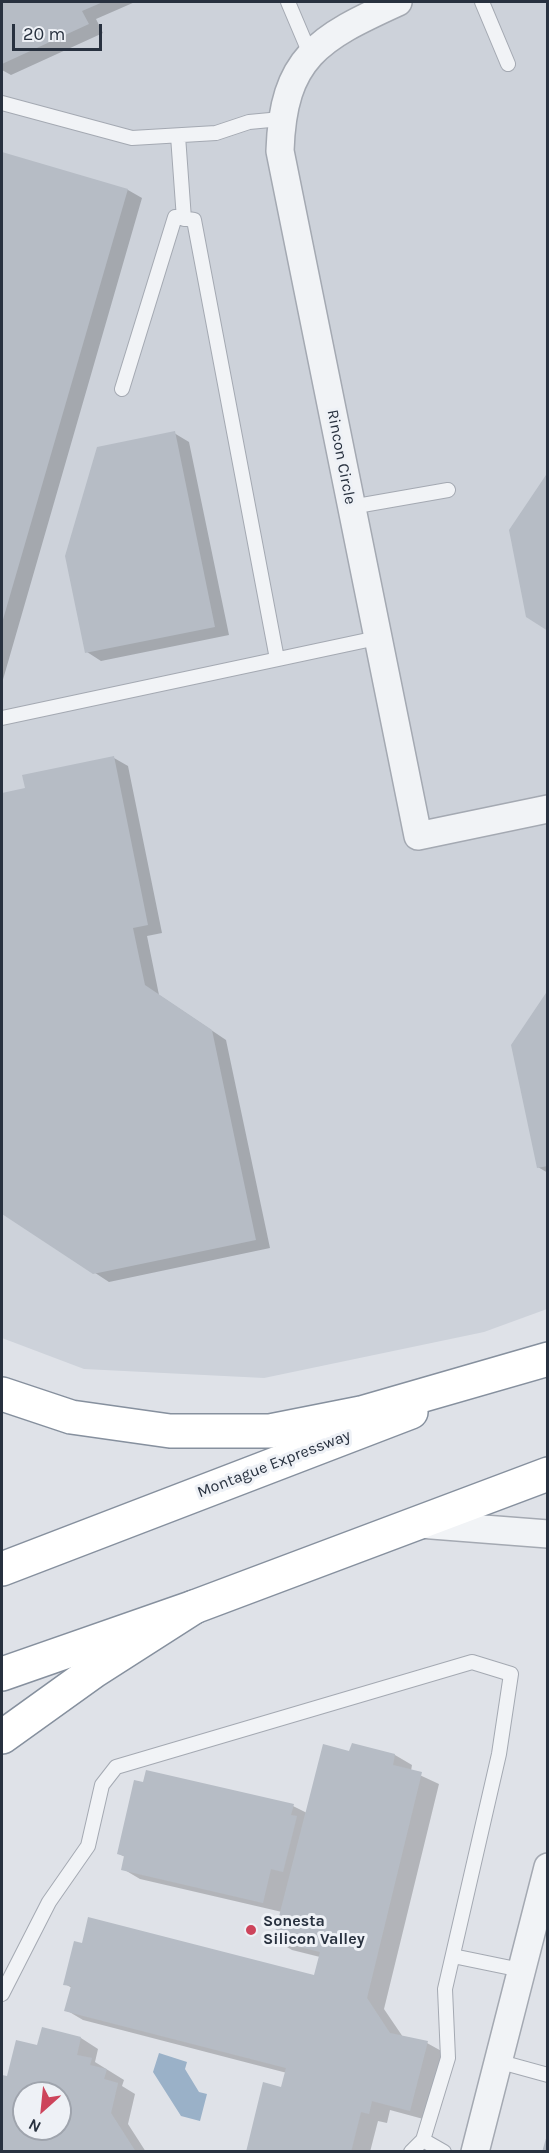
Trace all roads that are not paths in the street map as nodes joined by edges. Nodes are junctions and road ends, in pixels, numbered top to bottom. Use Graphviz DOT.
graph roads {
  1 [pos="288,2"];
  2 [pos="398,2"];
  3 [pos="482,2"];
  4 [pos="310,54"];
  5 [pos="508,64"];
  6 [pos="2,103"];
  7 [pos="281,119"];
  8 [pos="178,136"];
  9 [pos="184,219"];
  10 [pos="122,389"];
  11 [pos="448,490"];
  12 [pos="351,507"];
  13 [pos="377,638"];
  14 [pos="277,659"];
  15 [pos="2,718"];
  16 [pos="548,809"];
  17 [pos="548,1359"];
  18 [pos="2,1394"];
  19 [pos="548,1474"];
  20 [pos="412,1523"];
  21 [pos="548,1534"];
  22 [pos="2,1569"];
  23 [pos="194,1607"];
  24 [pos="2,1674"];
  25 [pos="2,1737"];
  26 [pos="548,1867"];
  27 [pos="453,1956"];
  28 [pos="521,1970"];
  29 [pos="2,1994"];
  30 [pos="497,2061"];
  31 [pos="548,2075"];
  32 [pos="423,2140"];
  33 [pos="411,2151"];
  34 [pos="444,2151"];
  35 [pos="475,2151"];
  1 -- 4 [label="lane"];
  2 -- 4 [label="street, Rincon Circle"];
  3 -- 5 [label="lane"];
  4 -- 7 [label="street, Rincon Circle"];
  6 -- 8 [label="lane"];
  7 -- 8 [label="lane"];
  7 -- 12 [label="street, Rincon Circle"];
  8 -- 9 [label="lane"];
  9 -- 10 [label="lane"];
  9 -- 14 [label="lane"];
  11 -- 12 [label="lane"];
  12 -- 13 [label="street, Rincon Circle"];
  13 -- 14 [label="lane"];
  13 -- 16 [label="street, Rincon Circle"];
  14 -- 15 [label="lane"];
  17 -- 18 [label="highway"];
  17 -- 22 [label="highway, Montague Expressway"];
  19 -- 20 [label="highway"];
  20 -- 21 [label="street"];
  20 -- 23 [label="highway"];
  23 -- 24 [label="highway"];
  23 -- 25 [label="highway"];
  26 -- 28 [label="street"];
  27 -- 28 [label="lane"];
  27 -- 29 [label="lane"];
  27 -- 32 [label="lane"];
  28 -- 30 [label="street"];
  30 -- 31 [label="lane"];
  30 -- 35 [label="street"];
  32 -- 33 [label="lane"];
  32 -- 34 [label="lane"];
}
